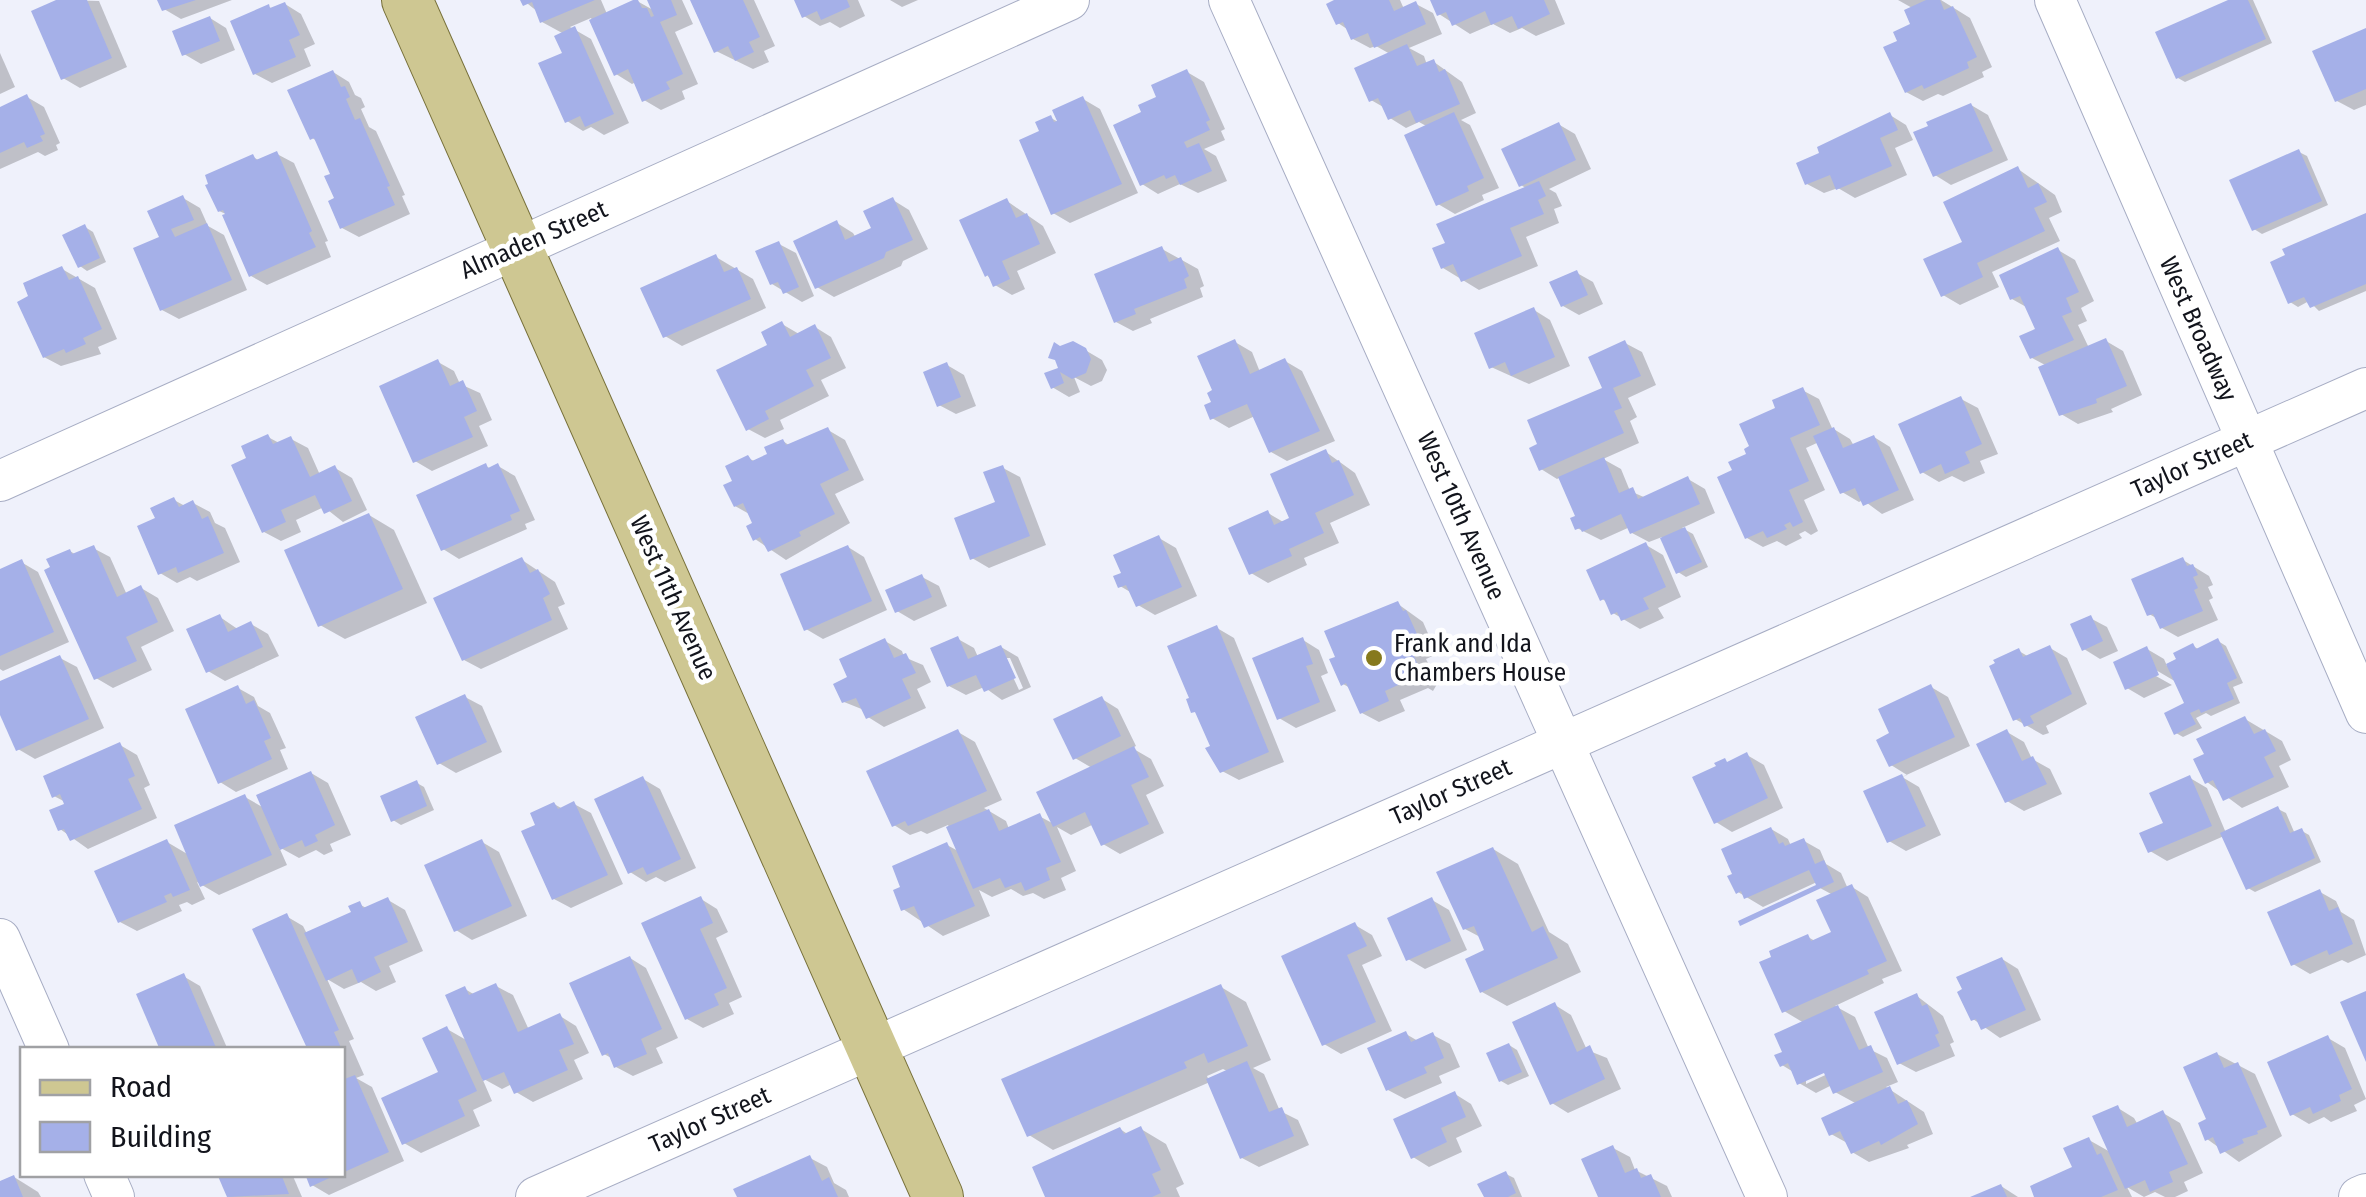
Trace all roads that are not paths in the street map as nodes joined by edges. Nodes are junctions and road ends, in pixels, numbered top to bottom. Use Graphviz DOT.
graph roads {
  1 [pos="408,0"];
  2 [pos="1069,0"];
  3 [pos="1229,0"];
  4 [pos="2055,0"];
  5 [pos="518,248"];
  6 [pos="2366,388"];
  7 [pos="2247,440"];
  8 [pos="0,481"];
  9 [pos="2366,713"];
  10 [pos="1563,743"];
  11 [pos="0,939"];
  12 [pos="48,1047"];
  13 [pos="872,1048"];
  14 [pos="2366,1194"];
  15 [pos="536,1197"];
  16 [pos="938,1197"];
  17 [pos="1767,1197"];
  18 [pos="2359,1197"];
  1 -- 5 [label="main road, West 11th Avenue"];
  2 -- 5 [label="street, Almaden Street"];
  3 -- 10 [label="street, West 10th Avenue"];
  4 -- 7 [label="street, West Broadway"];
  5 -- 8 [label="street, Almaden Street"];
  5 -- 13 [label="main road, West 11th Avenue"];
  6 -- 7 [label="street, Taylor Street"];
  7 -- 9 [label="street, West Broadway"];
  7 -- 10 [label="street, Taylor Street"];
  10 -- 13 [label="street, Taylor Street"];
  10 -- 17 [label="street, West 10th Avenue"];
  11 -- 12 [label="street"];
  13 -- 15 [label="street, Taylor Street"];
  13 -- 16 [label="main road, West 11th Avenue"];
  14 -- 18 [label="street"];
}
